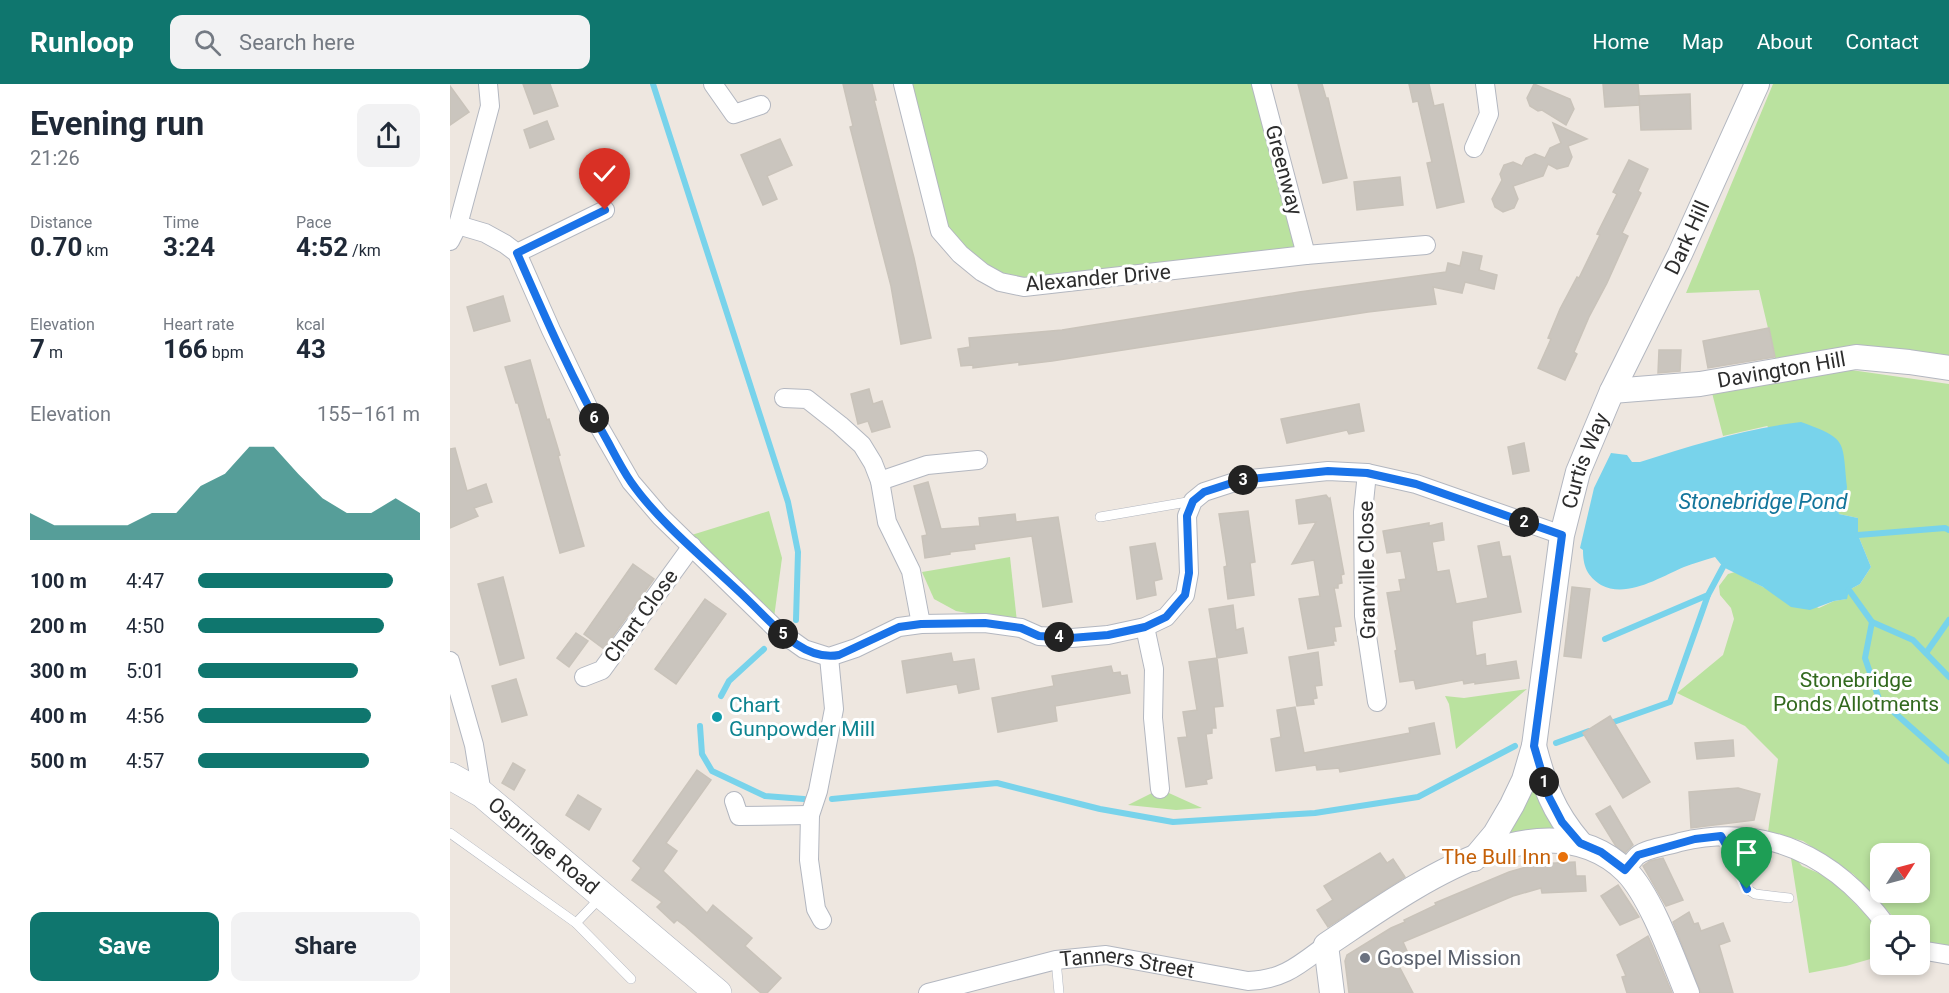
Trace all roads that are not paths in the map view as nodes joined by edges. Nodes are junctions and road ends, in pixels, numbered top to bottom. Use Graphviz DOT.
graph roads {
  1 [pos="488,84"];
  2 [pos="713,84"];
  3 [pos="903,84"];
  4 [pos="1261,84"];
  5 [pos="1485,84"];
  6 [pos="1757,84"];
  7 [pos="760,105"];
  8 [pos="1474,148"];
  9 [pos="605,210"];
  10 [pos="454,233"];
  11 [pos="1426,244"];
  12 [pos="517,253"];
  13 [pos="1306,255"];
  14 [pos="1949,368"];
  15 [pos="1612,391"];
  16 [pos="784,398"];
  17 [pos="978,460"];
  18 [pos="1367,473"];
  19 [pos="880,481"];
  20 [pos="1193,501"];
  21 [pos="1100,517"];
  22 [pos="1562,535"];
  23 [pos="692,546"];
  24 [pos="921,624"];
  25 [pos="1145,627"];
  26 [pos="829,657"];
  27 [pos="450,661"];
  28 [pos="584,677"];
  29 [pos="1377,702"];
  30 [pos="1534,746"];
  31 [pos="450,776"];
  32 [pos="1160,789"];
  33 [pos="482,794"];
  34 [pos="734,801"];
  35 [pos="810,815"];
  36 [pos="450,833"];
  37 [pos="1721,836"];
  38 [pos="1580,843"];
  39 [pos="1474,859"];
  40 [pos="1625,870"];
  41 [pos="602,896"];
  42 [pos="1790,898"];
  43 [pos="1879,915"];
  44 [pos="822,920"];
  45 [pos="576,923"];
  46 [pos="1326,945"];
  47 [pos="1930,952"];
  48 [pos="1949,955"];
  49 [pos="1056,960"];
  50 [pos="631,979"];
  51 [pos="718,993"];
  52 [pos="928,993"];
  53 [pos="1059,993"];
  54 [pos="1332,993"];
  55 [pos="1687,993"];
  1 -- 10 [label="street"];
  2 -- 7 [label="street"];
  3 -- 13 [label="street, Alexander Drive"];
  4 -- 13 [label="street, Greenway"];
  5 -- 8 [label="street"];
  6 -- 15 [label="street, Dark Hill"];
  9 -- 12 [label="street"];
  10 -- 12 [label="street"];
  11 -- 13 [label="street, Alexander Drive"];
  12 -- 23 [label="street"];
  14 -- 15 [label="street, Davington Hill"];
  15 -- 22 [label="street, Curtis Way"];
  16 -- 19 [label="street"];
  17 -- 19 [label="street"];
  18 -- 20 [label="street"];
  18 -- 22 [label="street"];
  18 -- 29 [label="street, Granville Close"];
  19 -- 24 [label="street"];
  20 -- 21 [label="lane"];
  20 -- 25 [label="street"];
  22 -- 30 [label="street, Curtis Way"];
  23 -- 26 [label="street"];
  23 -- 28 [label="street, Chart Close"];
  24 -- 25 [label="street"];
  24 -- 26 [label="street"];
  25 -- 32 [label="street"];
  26 -- 35 [label="street"];
  27 -- 33 [label="street"];
  30 -- 38 [label="street"];
  30 -- 39 [label="street, Curtis Way"];
  31 -- 33 [label="main road, Ospringe Road"];
  33 -- 41 [label="main road, Ospringe Road"];
  34 -- 35 [label="street"];
  35 -- 44 [label="street"];
  36 -- 45 [label="lane"];
  37 -- 40 [label="street"];
  37 -- 42 [label="lane"];
  37 -- 43 [label="street"];
  38 -- 39 [label="street, Tanners Street"];
  38 -- 40 [label="street"];
  39 -- 46 [label="street, Tanners Street"];
  40 -- 55 [label="street"];
  41 -- 45 [label="lane"];
  41 -- 51 [label="main road, Ospringe Road"];
  45 -- 50 [label="lane"];
  46 -- 49 [label="street, Tanners Street"];
  46 -- 54 [label="street"];
  47 -- 48 [label="street"];
  49 -- 52 [label="street, Tanners Street"];
  49 -- 53 [label="lane"];
}
